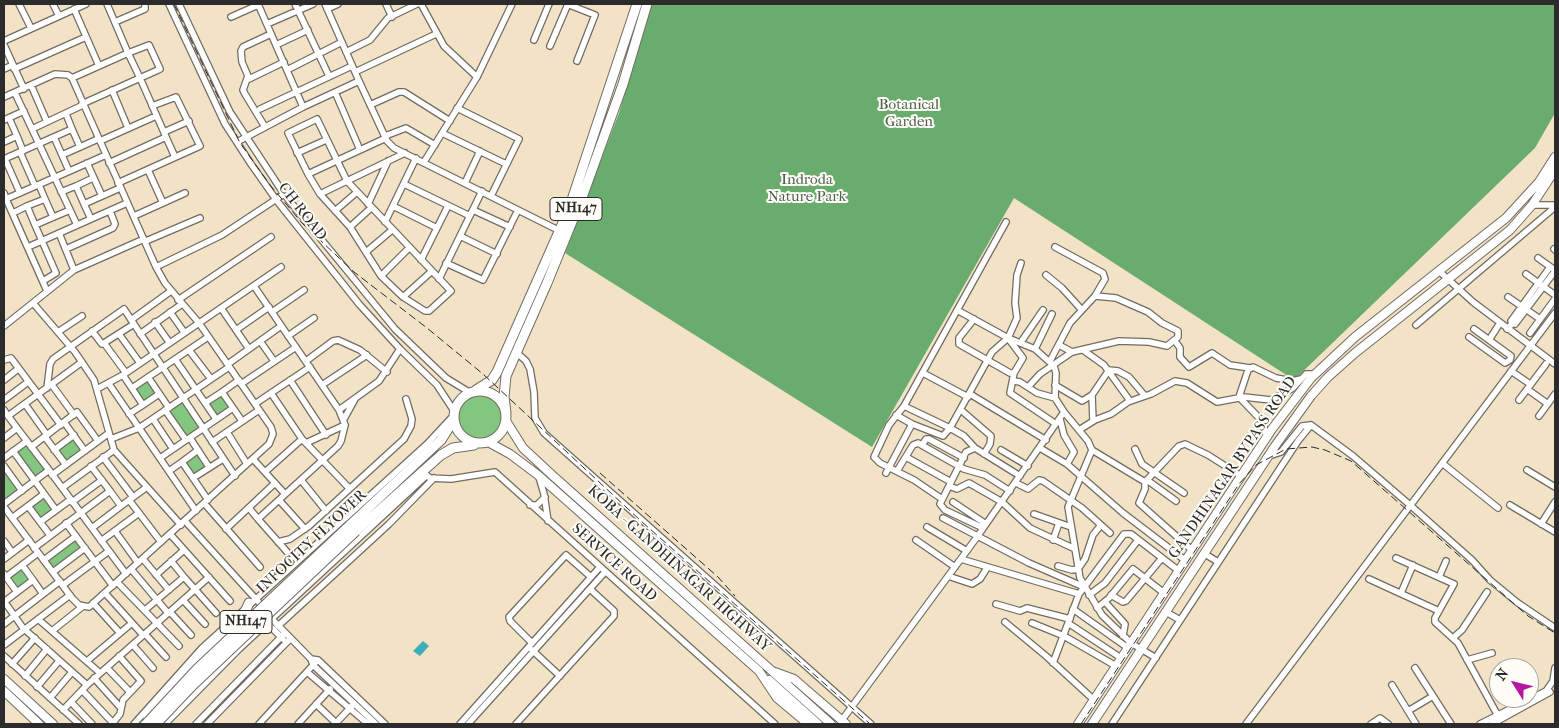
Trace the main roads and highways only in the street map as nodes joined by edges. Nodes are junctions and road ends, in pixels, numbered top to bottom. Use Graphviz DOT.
graph roads {
  1 [pos="637,4"];
  2 [pos="647,4"];
  3 [pos="1555,157"];
  4 [pos="1555,170"];
  5 [pos="472,391"];
  6 [pos="454,416"];
  7 [pos="506,417"];
  8 [pos="486,442"];
  9 [pos="353,528"];
  10 [pos="252,600"];
  11 [pos="759,671"];
  12 [pos="772,671"];
  13 [pos="4,679"];
  14 [pos="4,691"];
  15 [pos="844,722"];
  16 [pos="39,724"];
  17 [pos="52,724"];
  18 [pos="145,724"];
  19 [pos="156,724"];
  20 [pos="808,724"];
  21 [pos="818,724"];
  22 [pos="831,724"];
  23 [pos="1078,724"];
  24 [pos="1092,724"];
  1 -- 5 [label="highway, NH147"];
  2 -- 7 [label="highway, NH147"];
  3 -- 23 [label="main road, GANDHINAGAR BYPASS ROAD"];
  4 -- 24 [label="main road, GANDHINAGAR BYPASS ROAD"];
  5 -- 6 [label="highway, NH147"];
  5 -- 7 [label="highway"];
  6 -- 8 [label="highway"];
  6 -- 9 [label="highway, INFOCITY FLYOVER / NH147"];
  7 -- 8 [label="highway"];
  7 -- 12 [label="main road, KOBA - GANDHINAGAR HIGHWAY"];
  8 -- 9 [label="highway, INFOCITY FLYOVER / NH147"];
  8 -- 11 [label="main road, KOBA - GANDHINAGAR HIGHWAY"];
  9 -- 18 [label="highway, INFOCITY FLYOVER / NH147, bridge"];
  9 -- 19 [label="highway, INFOCITY FLYOVER / NH147, bridge"];
  10 -- 18 [label="highway, bridge"];
  11 -- 20 [label="main road, KOBA - GANDHINAGAR HIGHWAY"];
  11 -- 21 [label="main road"];
  12 -- 15 [label="main road, KOBA - GANDHINAGAR HIGHWAY"];
  12 -- 22 [label="main road"];
  13 -- 17 [label="main road"];
  14 -- 16 [label="main road"];
}
